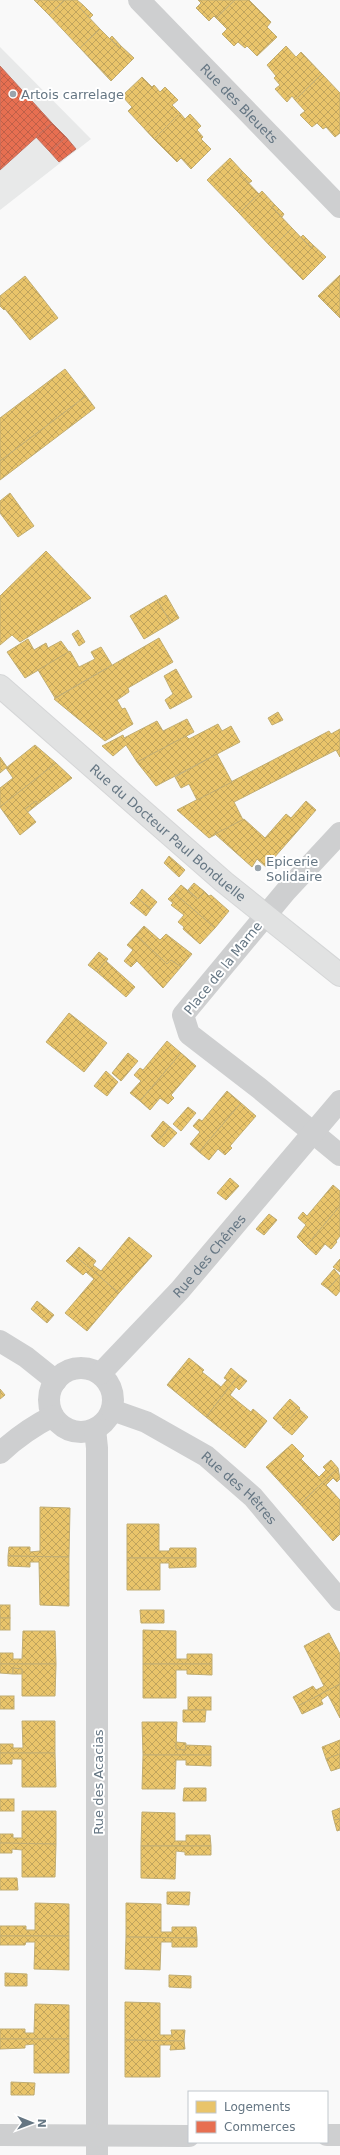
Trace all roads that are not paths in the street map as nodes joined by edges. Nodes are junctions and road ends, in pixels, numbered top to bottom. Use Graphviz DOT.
graph roads {
  1 [pos="139,0"];
  2 [pos="340,207"];
  3 [pos="0,686"];
  4 [pos="340,833"];
  5 [pos="265,916"];
  6 [pos="340,975"];
  7 [pos="340,1101"];
  8 [pos="313,1132"];
  9 [pos="340,1155"];
  10 [pos="0,1341"];
  11 [pos="100,1374"];
  12 [pos="56,1381"];
  13 [pos="112,1410"];
  14 [pos="53,1416"];
  15 [pos="95,1429"];
  16 [pos="0,1453"];
  17 [pos="340,1600"];
  18 [pos="0,2135"];
  19 [pos="328,2135"];
  20 [pos="340,2135"];
  21 [pos="188,2136"];
  22 [pos="97,2145"];
  1 -- 2 [label="street, Rue des Bleuets"];
  3 -- 5 [label="street, Rue du Docteur Paul Bonduelle"];
  4 -- 5 [label="street, Place de la Marne"];
  5 -- 6 [label="street, Rue du Docteur Paul Bonduelle"];
  5 -- 8 [label="street, Place de la Marne"];
  7 -- 8 [label="street, Rue des Chênes"];
  8 -- 9 [label="street, Place de la Marne"];
  8 -- 11 [label="street, Rue des Chênes"];
  10 -- 12 [label="street"];
  11 -- 12 [label="street"];
  11 -- 13 [label="street"];
  12 -- 14 [label="street"];
  13 -- 15 [label="street"];
  13 -- 17 [label="street, Rue des Hêtres"];
  14 -- 15 [label="street"];
  14 -- 16 [label="street"];
  15 -- 22 [label="street, Rue des Acacias"];
  18 -- 22 [label="street"];
  19 -- 20 [label="street"];
  21 -- 22 [label="street"];
}
